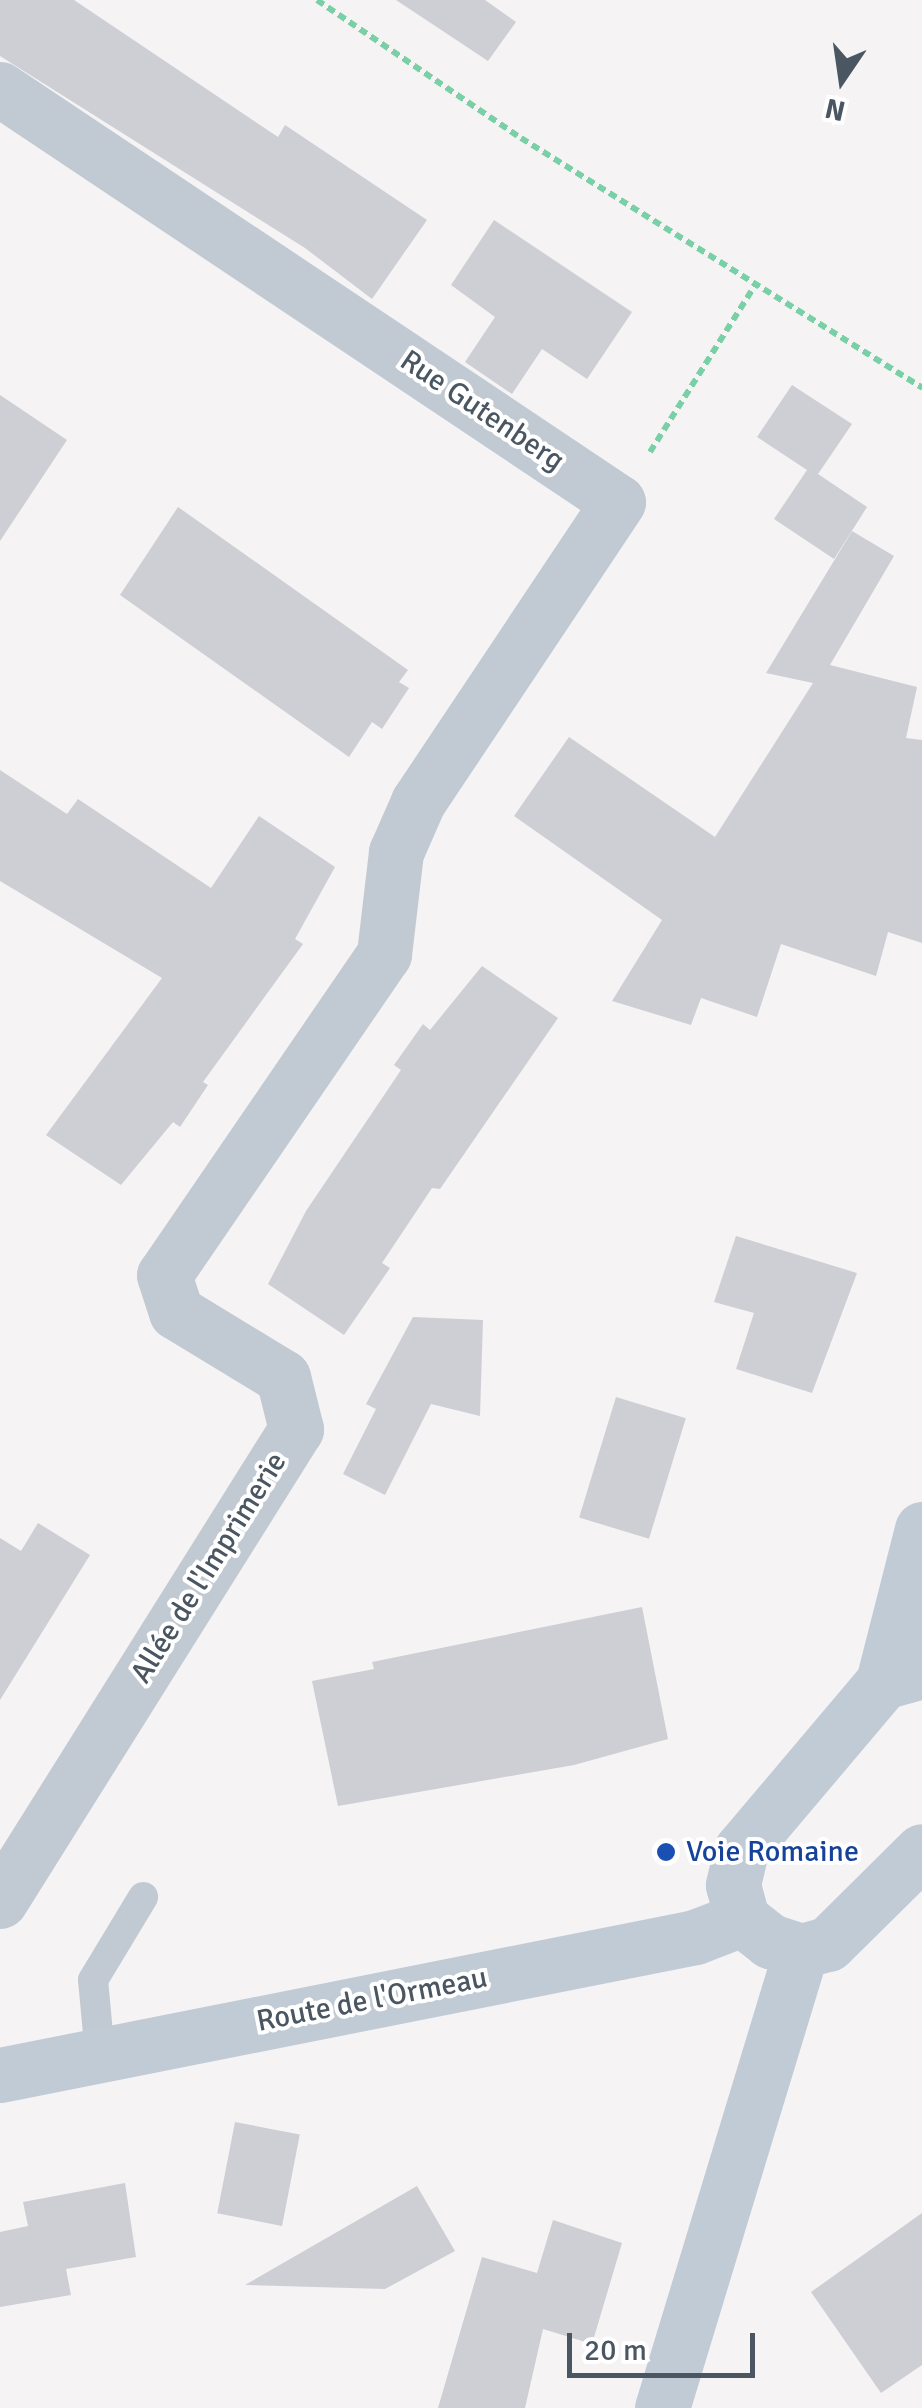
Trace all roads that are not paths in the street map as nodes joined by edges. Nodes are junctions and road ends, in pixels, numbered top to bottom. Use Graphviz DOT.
graph roads {
  1 [pos="0,90"];
  2 [pos="396,852"];
  3 [pos="922,1529"];
  4 [pos="902,1676"];
  5 [pos="922,1851"];
  6 [pos="143,1897"];
  7 [pos="0,1901"];
  8 [pos="742,1919"];
  9 [pos="801,1951"];
  10 [pos="100,2056"];
  11 [pos="0,2075"];
  12 [pos="662,2408"];
  1 -- 2 [label="street, Rue Gutenberg"];
  2 -- 7 [label="street, Allée de l'Imprimerie"];
  3 -- 4 [label="street"];
  4 -- 8 [label="street"];
  5 -- 9 [label="street"];
  6 -- 10 [label="lane"];
  8 -- 9 [label="street"];
  8 -- 10 [label="street, Route de l'Ormeau"];
  9 -- 12 [label="street"];
  10 -- 11 [label="street, Route de l'Ormeau"];
}
